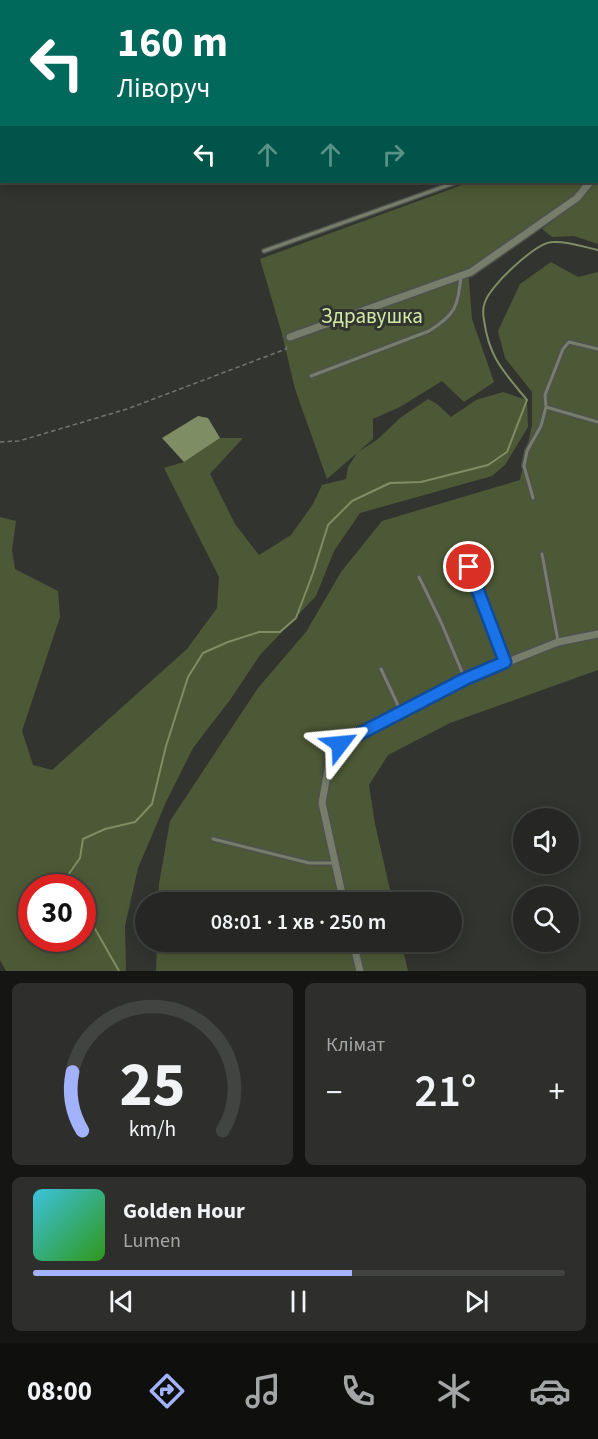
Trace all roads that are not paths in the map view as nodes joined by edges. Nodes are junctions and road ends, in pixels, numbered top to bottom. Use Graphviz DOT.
graph roads {
  1 [pos="454,183"];
  2 [pos="589,183"];
  3 [pos="264,251"];
  4 [pos="461,276"];
  5 [pos="290,337"];
  6 [pos="598,349"];
  7 [pos="311,376"];
  8 [pos="546,406"];
  9 [pos="598,422"];
  10 [pos="533,498"];
  11 [pos="542,554"];
  12 [pos="469,567"];
  13 [pos="419,577"];
  14 [pos="598,634"];
  15 [pos="558,642"];
  16 [pos="505,662"];
  17 [pos="381,669"];
  18 [pos="465,679"];
  19 [pos="399,712"];
  20 [pos="213,839"];
  21 [pos="335,864"];
  22 [pos="341,892"];
  23 [pos="355,952"];
  24 [pos="360,971"];
  1 -- 3 [label="lane"];
  2 -- 4 [label="street"];
  4 -- 5 [label="street"];
  4 -- 7 [label="lane"];
  6 -- 8 [label="lane"];
  8 -- 9 [label="lane"];
  8 -- 10 [label="lane"];
  11 -- 15 [label="lane"];
  12 -- 16 [label="lane"];
  13 -- 18 [label="lane"];
  14 -- 15 [label="street"];
  15 -- 16 [label="street"];
  16 -- 18 [label="street"];
  17 -- 19 [label="lane"];
  18 -- 19 [label="street"];
  19 -- 21 [label="street"];
  20 -- 21 [label="lane"];
  21 -- 22 [label="street"];
  23 -- 24 [label="street"];
}
